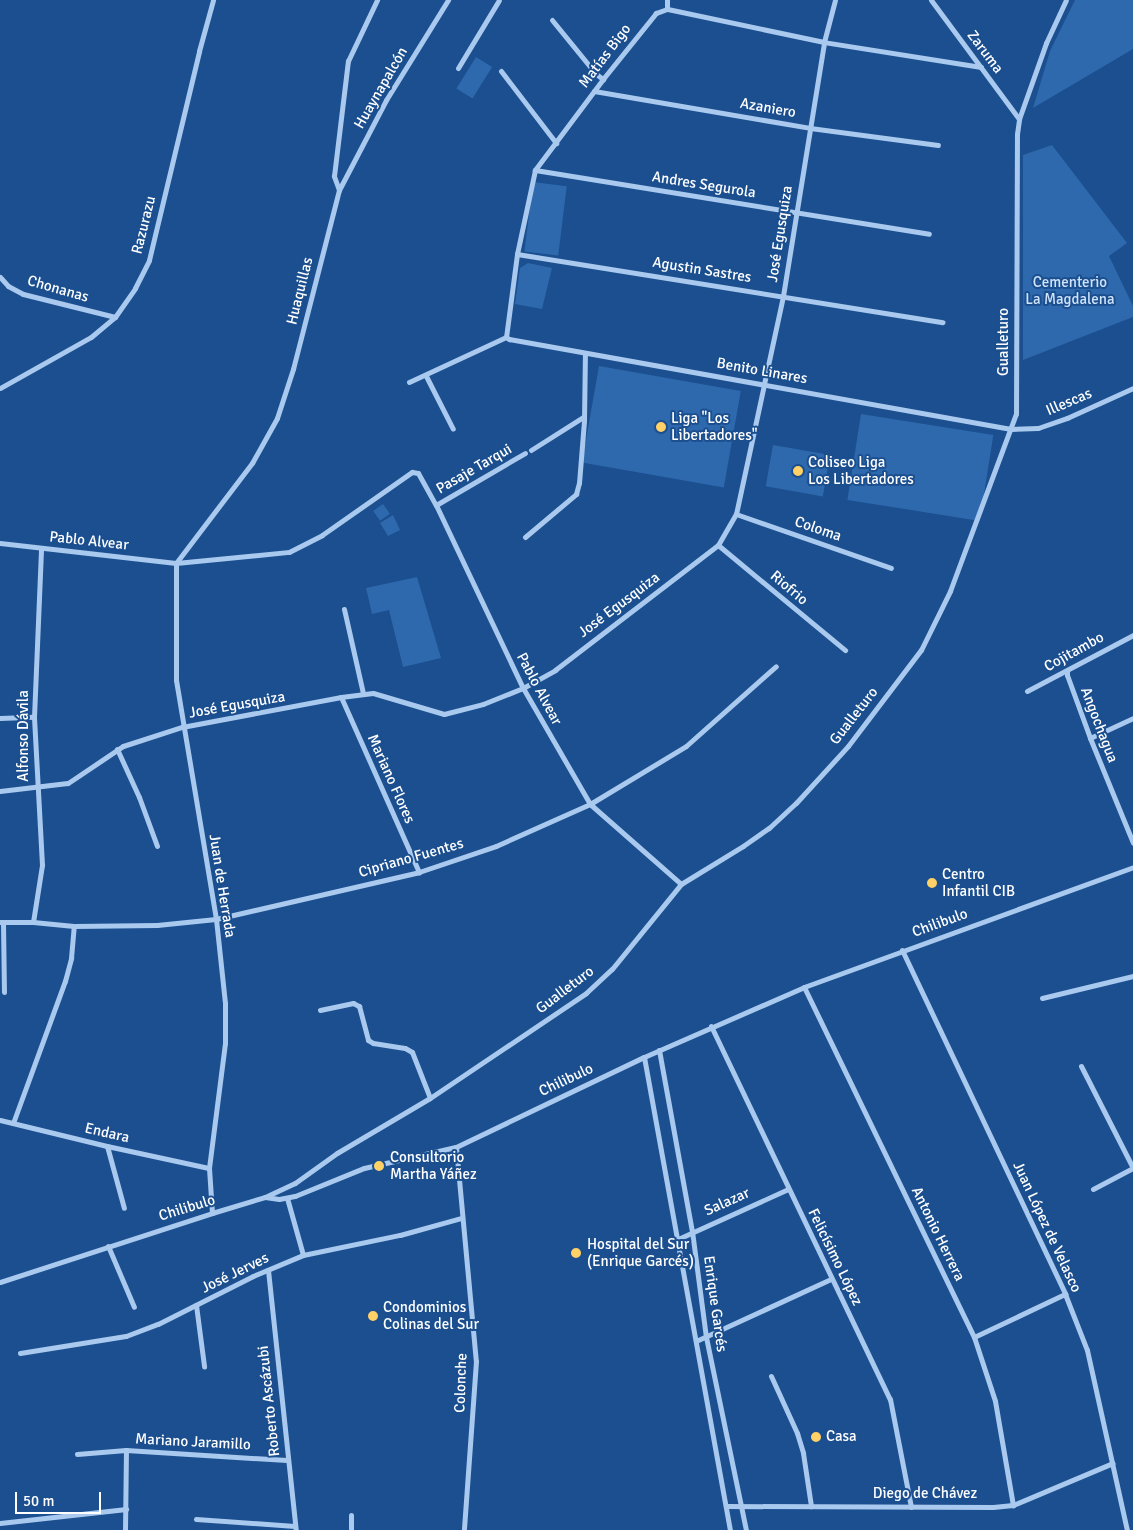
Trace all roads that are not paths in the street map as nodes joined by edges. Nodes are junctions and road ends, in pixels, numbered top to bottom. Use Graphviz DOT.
graph roads {
  1 [pos="213,0"];
  2 [pos="377,0"];
  3 [pos="448,0"];
  4 [pos="498,0"];
  5 [pos="667,0"];
  6 [pos="835,0"];
  7 [pos="931,0"];
  8 [pos="1066,0"];
  9 [pos="667,9"];
  10 [pos="552,20"];
  11 [pos="824,42"];
  12 [pos="981,67"];
  13 [pos="458,68"];
  14 [pos="501,70"];
  15 [pos="603,79"];
  16 [pos="594,91"];
  17 [pos="1019,120"];
  18 [pos="810,128"];
  19 [pos="556,143"];
  20 [pos="938,146"];
  21 [pos="535,170"];
  22 [pos="339,190"];
  23 [pos="796,212"];
  24 [pos="929,234"];
  25 [pos="517,254"];
  26 [pos="0,277"];
  27 [pos="783,296"];
  28 [pos="115,317"];
  29 [pos="943,322"];
  30 [pos="507,338"];
  31 [pos="585,353"];
  32 [pos="426,376"];
  33 [pos="409,382"];
  34 [pos="764,384"];
  35 [pos="0,388"];
  36 [pos="1133,388"];
  37 [pos="583,417"];
  38 [pos="453,429"];
  39 [pos="1011,429"];
  40 [pos="531,450"];
  41 [pos="525,453"];
  42 [pos="436,505"];
  43 [pos="736,514"];
  44 [pos="525,537"];
  45 [pos="0,543"];
  46 [pos="718,545"];
  47 [pos="41,548"];
  48 [pos="176,563"];
  49 [pos="891,568"];
  50 [pos="344,609"];
  51 [pos="1133,635"];
  52 [pos="845,650"];
  53 [pos="776,666"];
  54 [pos="1067,671"];
  55 [pos="523,688"];
  56 [pos="1027,691"];
  57 [pos="363,693"];
  58 [pos="341,697"];
  59 [pos="34,717"];
  60 [pos="0,718"];
  61 [pos="1133,718"];
  62 [pos="182,727"];
  63 [pos="1090,738"];
  64 [pos="117,750"];
  65 [pos="36,788"];
  66 [pos="0,791"];
  67 [pos="590,804"];
  68 [pos="1133,843"];
  69 [pos="158,846"];
  70 [pos="1133,867"];
  71 [pos="419,872"];
  72 [pos="681,884"];
  73 [pos="216,919"];
  74 [pos="2,922"];
  75 [pos="33,922"];
  76 [pos="74,926"];
  77 [pos="902,950"];
  78 [pos="1133,976"];
  79 [pos="804,987"];
  80 [pos="4,992"];
  81 [pos="1042,998"];
  82 [pos="320,1010"];
  83 [pos="711,1026"];
  84 [pos="659,1050"];
  85 [pos="644,1057"];
  86 [pos="1081,1066"];
  87 [pos="430,1098"];
  88 [pos="0,1120"];
  89 [pos="13,1123"];
  90 [pos="107,1146"];
  91 [pos="456,1147"];
  92 [pos="209,1168"];
  93 [pos="1133,1168"];
  94 [pos="788,1189"];
  95 [pos="1093,1189"];
  96 [pos="266,1197"];
  97 [pos="287,1198"];
  98 [pos="124,1208"];
  99 [pos="212,1213"];
  100 [pos="461,1218"];
  101 [pos="692,1231"];
  102 [pos="678,1239"];
  103 [pos="108,1246"];
  104 [pos="302,1255"];
  105 [pos="268,1270"];
  106 [pos="831,1279"];
  107 [pos="0,1282"];
  108 [pos="1065,1294"];
  109 [pos="196,1305"];
  110 [pos="134,1306"];
  111 [pos="706,1337"];
  112 [pos="974,1337"];
  113 [pos="696,1341"];
  114 [pos="20,1353"];
  115 [pos="204,1366"];
  116 [pos="771,1376"];
  117 [pos="126,1450"];
  118 [pos="77,1454"];
  119 [pos="288,1460"];
  120 [pos="1113,1463"];
  121 [pos="1013,1505"];
  122 [pos="727,1506"];
  123 [pos="743,1506"];
  124 [pos="811,1506"];
  125 [pos="911,1507"];
  126 [pos="126,1509"];
  127 [pos="350,1515"];
  128 [pos="196,1519"];
  129 [pos="0,1523"];
  130 [pos="296,1528"];
  131 [pos="125,1530"];
  132 [pos="351,1530"];
  133 [pos="464,1530"];
  134 [pos="730,1530"];
  135 [pos="746,1530"];
  136 [pos="1127,1530"];
  1 -- 28 [label="street, Razurazu"];
  2 -- 22 [label="street, Huaquillas"];
  3 -- 22 [label="street, Huaynapalcón"];
  4 -- 13 [label="street"];
  5 -- 9 [label="street"];
  6 -- 11 [label="street, José Egusquiza"];
  7 -- 12 [label="street, Zaruma"];
  8 -- 17 [label="street, Gualleturo"];
  9 -- 11 [label="street"];
  9 -- 15 [label="street, Matías Bigo"];
  10 -- 15 [label="street"];
  11 -- 12 [label="street"];
  11 -- 18 [label="street, José Egusquiza"];
  12 -- 17 [label="street, Zaruma"];
  14 -- 19 [label="street"];
  15 -- 16 [label="street, Matías Bigo"];
  16 -- 18 [label="street, Azaniero"];
  16 -- 19 [label="street, Matías Bigo"];
  17 -- 39 [label="street, Gualleturo"];
  18 -- 20 [label="street, Azaniero"];
  18 -- 23 [label="street, José Egusquiza"];
  19 -- 21 [label="street, Matías Bigo"];
  21 -- 23 [label="street, Andres Segurola"];
  21 -- 25 [label="street, Matías Bigo"];
  22 -- 48 [label="street, Huaquillas"];
  23 -- 24 [label="street, Andres Segurola"];
  23 -- 27 [label="street, José Egusquiza"];
  25 -- 27 [label="street, Agustin Sastres"];
  25 -- 30 [label="street, Matías Bigo"];
  26 -- 28 [label="street, Chonanas"];
  27 -- 29 [label="street, Agustin Sastres"];
  27 -- 34 [label="street, José Egusquiza"];
  28 -- 35 [label="street, Razurazu"];
  30 -- 31 [label="street, Benito Linares"];
  30 -- 32 [label="street"];
  31 -- 34 [label="street, Benito Linares"];
  31 -- 37 [label="street"];
  32 -- 33 [label="street"];
  32 -- 38 [label="street"];
  34 -- 39 [label="street, Benito Linares"];
  34 -- 43 [label="street, José Egusquiza"];
  36 -- 39 [label="street, Illescas"];
  37 -- 40 [label="street"];
  37 -- 44 [label="street"];
  39 -- 72 [label="street, Gualleturo"];
  41 -- 42 [label="street, Pasaje Tarqui"];
  42 -- 48 [label="street, Pablo Alvear"];
  42 -- 55 [label="street, Pablo Alvear"];
  43 -- 46 [label="street, José Egusquiza"];
  43 -- 49 [label="street, Coloma"];
  45 -- 47 [label="street, Pablo Alvear"];
  46 -- 52 [label="street, Riofrio"];
  46 -- 55 [label="street, José Egusquiza"];
  47 -- 48 [label="street, Pablo Alvear"];
  47 -- 59 [label="street, Alfonso Dávila"];
  48 -- 62 [label="street, Juan de Herrada"];
  50 -- 57 [label="street"];
  51 -- 54 [label="street, Cojitambo"];
  53 -- 67 [label="street, Cipriano Fuentes"];
  54 -- 56 [label="street, Cojitambo"];
  54 -- 63 [label="street, Angochagua"];
  55 -- 57 [label="street, José Egusquiza"];
  55 -- 67 [label="street, Pablo Alvear"];
  57 -- 58 [label="street, José Egusquiza"];
  58 -- 62 [label="street, José Egusquiza"];
  58 -- 71 [label="street, Mariano Flores"];
  59 -- 60 [label="street"];
  59 -- 65 [label="street, Alfonso Dávila"];
  61 -- 63 [label="street"];
  62 -- 64 [label="street, José Egusquiza"];
  62 -- 73 [label="street, Juan de Herrada"];
  63 -- 68 [label="street, Angochagua"];
  64 -- 65 [label="street, José Egusquiza"];
  64 -- 69 [label="street"];
  65 -- 66 [label="street, José Egusquiza"];
  65 -- 75 [label="street, Alfonso Dávila"];
  67 -- 71 [label="street, Cipriano Fuentes"];
  67 -- 72 [label="street, Pablo Alvear"];
  70 -- 77 [label="street, Chilibulo"];
  71 -- 73 [label="street, Cipriano Fuentes"];
  72 -- 87 [label="street, Gualleturo"];
  73 -- 76 [label="street, Cipriano Fuentes"];
  73 -- 92 [label="street, Juan de Herrada"];
  74 -- 75 [label="street, Cipriano Fuentes"];
  74 -- 80 [label="street"];
  75 -- 76 [label="street, Cipriano Fuentes"];
  76 -- 89 [label="street"];
  77 -- 79 [label="street, Chilibulo"];
  77 -- 108 [label="street, Juan López de Velasco"];
  78 -- 81 [label="street"];
  79 -- 83 [label="street, Chilibulo"];
  79 -- 112 [label="street, Antonio Herrera"];
  82 -- 87 [label="street"];
  83 -- 84 [label="street, Chilibulo"];
  83 -- 94 [label="street, Felicísimo López"];
  84 -- 85 [label="street, Chilibulo"];
  84 -- 101 [label="street, Enrique Garcés"];
  85 -- 91 [label="street, Chilibulo"];
  85 -- 102 [label="street, Enrique Garcés"];
  86 -- 93 [label="street"];
  87 -- 96 [label="street, Gualleturo"];
  88 -- 89 [label="street, Endara"];
  89 -- 90 [label="street, Endara"];
  90 -- 92 [label="street, Endara"];
  90 -- 98 [label="street"];
  91 -- 97 [label="street, Chilibulo"];
  91 -- 100 [label="street, Colonche"];
  92 -- 99 [label="street, Juan de Herrada"];
  93 -- 95 [label="street"];
  94 -- 101 [label="street, Salazar"];
  94 -- 106 [label="street, Felicísimo López"];
  96 -- 97 [label="street, Chilibulo"];
  96 -- 99 [label="street, Chilibulo"];
  97 -- 104 [label="street"];
  99 -- 103 [label="street, Chilibulo"];
  100 -- 104 [label="street, José Jerves"];
  100 -- 133 [label="street, Colonche"];
  101 -- 102 [label="street, Salazar"];
  101 -- 111 [label="street, Enrique Garcés"];
  102 -- 113 [label="street, Enrique Garcés"];
  103 -- 107 [label="street, Chilibulo"];
  103 -- 110 [label="street"];
  104 -- 105 [label="street, José Jerves"];
  105 -- 109 [label="street, José Jerves"];
  105 -- 119 [label="street, Roberto Ascázubi"];
  106 -- 111 [label="street"];
  106 -- 125 [label="street, Felicísimo López"];
  108 -- 112 [label="street"];
  108 -- 120 [label="street, Juan López de Velasco"];
  109 -- 114 [label="street, José Jerves"];
  109 -- 115 [label="street"];
  111 -- 113 [label="street"];
  111 -- 123 [label="street, Enrique Garcés"];
  112 -- 121 [label="street, Antonio Herrera"];
  113 -- 122 [label="street, Enrique Garcés"];
  116 -- 124 [label="street"];
  117 -- 118 [label="street, Mariano Jaramillo"];
  117 -- 119 [label="street, Mariano Jaramillo"];
  117 -- 126 [label="street"];
  119 -- 130 [label="street, Roberto Ascázubi"];
  120 -- 121 [label="street, Diego de Chávez"];
  120 -- 136 [label="street, Juan López de Velasco"];
  121 -- 125 [label="street, Diego de Chávez"];
  122 -- 123 [label="street, Diego de Chávez"];
  122 -- 134 [label="street, Enrique Garcés"];
  123 -- 124 [label="street, Diego de Chávez"];
  123 -- 135 [label="street, Enrique Garcés"];
  124 -- 125 [label="street, Diego de Chávez"];
  126 -- 129 [label="street"];
  126 -- 131 [label="street"];
  127 -- 132 [label="street"];
  128 -- 130 [label="street"];
}
